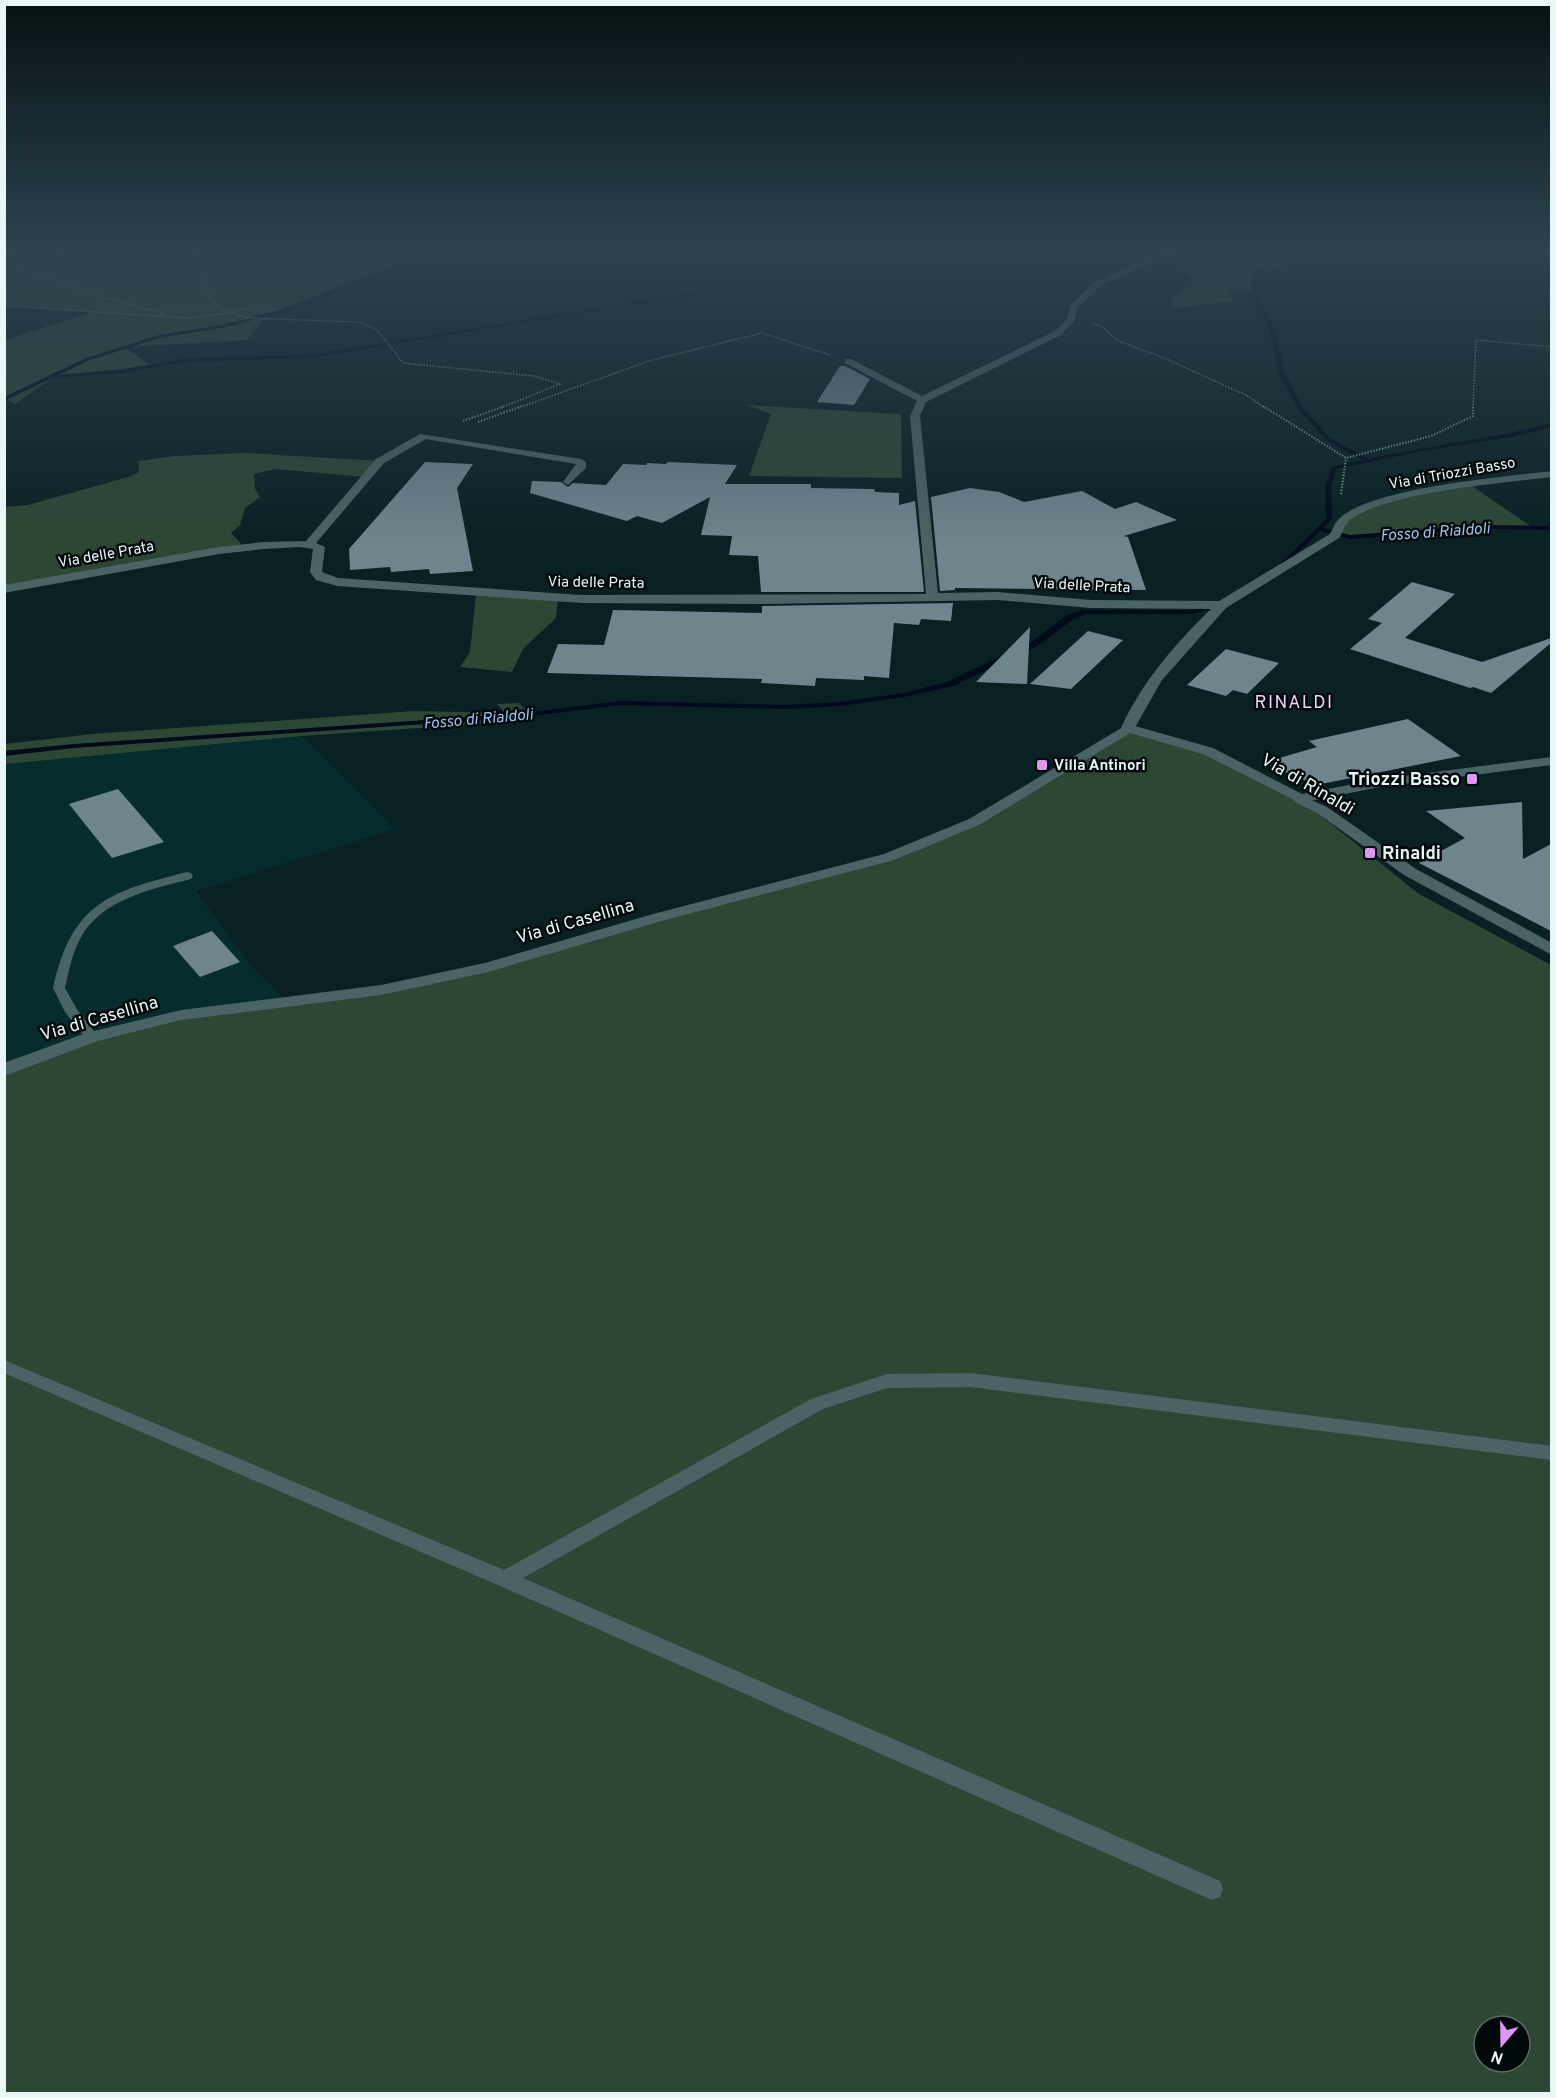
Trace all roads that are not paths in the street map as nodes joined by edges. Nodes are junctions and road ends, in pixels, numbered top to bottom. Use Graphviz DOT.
graph roads {
  1 [pos="1028,348"];
  2 [pos="848,361"];
  3 [pos="922,400"];
  4 [pos="1551,474"];
  5 [pos="568,482"];
  6 [pos="311,542"];
  7 [pos="4,589"];
  8 [pos="932,596"];
  9 [pos="1222,605"];
  10 [pos="1128,728"];
  11 [pos="1551,761"];
  12 [pos="1300,799"];
  13 [pos="187,876"];
  14 [pos="1551,950"];
  15 [pos="92,1037"];
  16 [pos="4,1070"];
  17 [pos="4,1366"];
  18 [pos="1551,1453"];
  19 [pos="506,1579"];
  20 [pos="1212,1890"];
  1 -- 3 [label="street"];
  2 -- 3 [label="street"];
  3 -- 8 [label="street"];
  4 -- 9 [label="street, Via di Triozzi Basso"];
  5 -- 6 [label="street"];
  6 -- 7 [label="street, Via delle Prata"];
  6 -- 8 [label="street, Via delle Prata"];
  8 -- 9 [label="street, Via delle Prata"];
  9 -- 10 [label="street, Via di Triozzi Basso"];
  10 -- 12 [label="street, Via di Rinaldi"];
  10 -- 15 [label="street, Via di Casellina"];
  11 -- 12 [label="street"];
  12 -- 14 [label="street, Via di Rinaldi"];
  13 -- 15 [label="lane"];
  15 -- 16 [label="street, Via di Casellina"];
  17 -- 19 [label="lane"];
  18 -- 19 [label="lane"];
  19 -- 20 [label="lane"];
}
